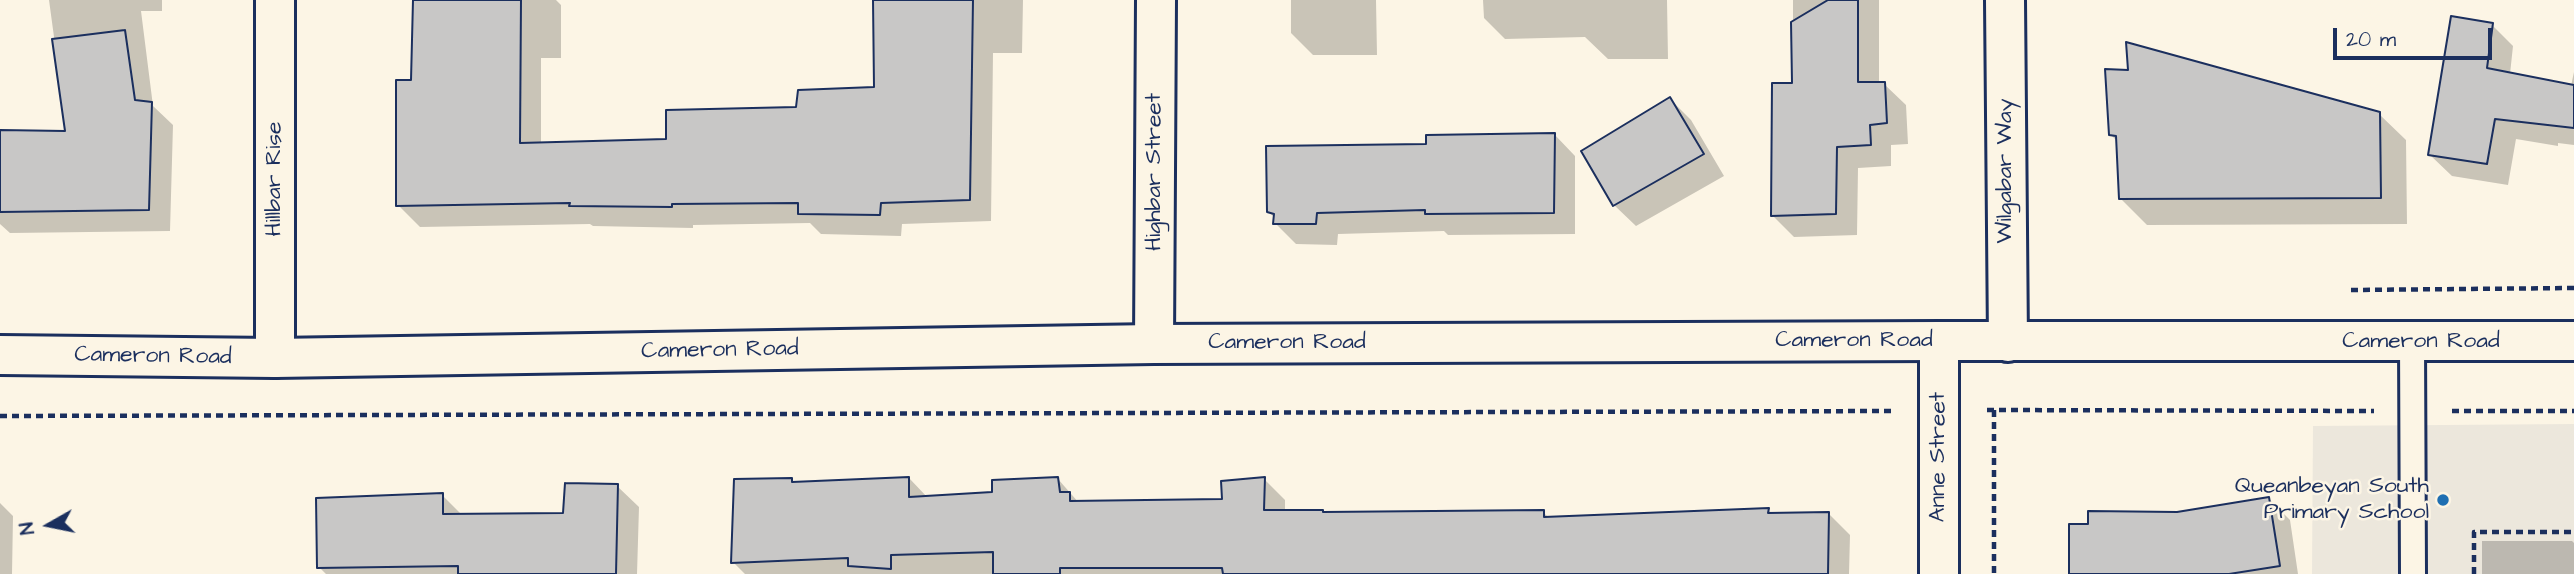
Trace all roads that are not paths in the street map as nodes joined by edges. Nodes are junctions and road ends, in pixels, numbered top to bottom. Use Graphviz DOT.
graph roads {
  1 [pos="275,0"];
  2 [pos="1156,0"];
  3 [pos="2005,0"];
  4 [pos="1939,341"];
  5 [pos="2574,341"];
  6 [pos="2008,342"];
  7 [pos="2412,342"];
  8 [pos="1154,344"];
  9 [pos="0,355"];
  10 [pos="275,358"];
  11 [pos="1939,574"];
  12 [pos="2413,574"];
  1 -- 10 [label="street, Hillbar Rise"];
  2 -- 8 [label="street, Highbar Street"];
  3 -- 6 [label="street, Wilgabar Way"];
  4 -- 6 [label="street, Cameron Road"];
  4 -- 8 [label="street, Cameron Road"];
  4 -- 11 [label="street, Anne Street"];
  5 -- 7 [label="street, Cameron Road"];
  6 -- 7 [label="street, Cameron Road"];
  7 -- 12 [label="lane"];
  8 -- 10 [label="street, Cameron Road"];
  9 -- 10 [label="street, Cameron Road"];
}
